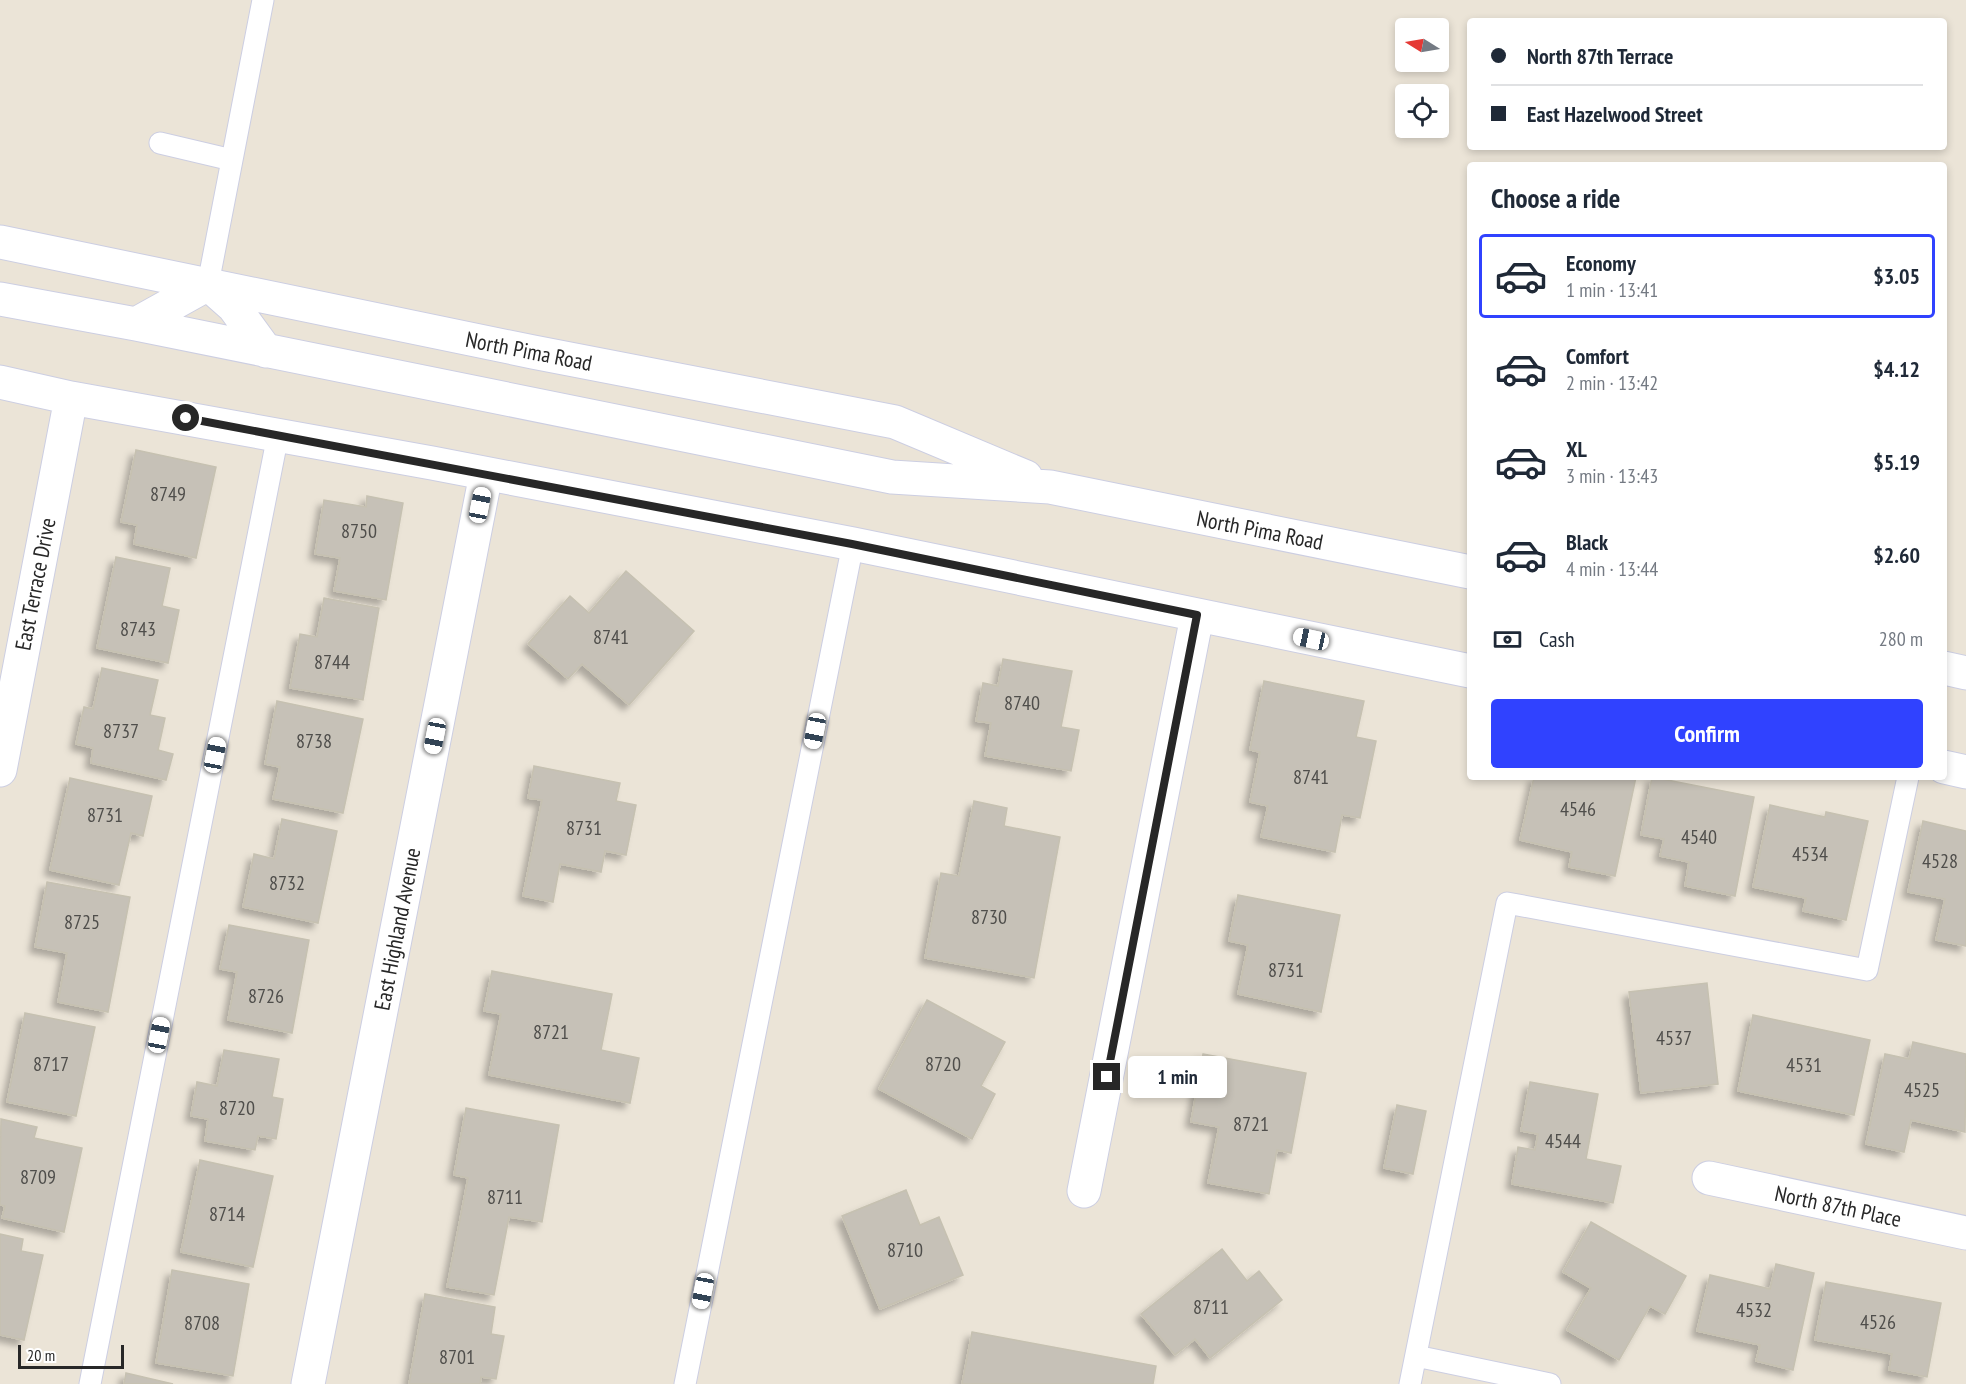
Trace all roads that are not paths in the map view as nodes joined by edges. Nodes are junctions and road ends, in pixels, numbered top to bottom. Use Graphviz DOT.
graph roads {
  1 [pos="263,0"];
  2 [pos="160,144"];
  3 [pos="232,160"];
  4 [pos="0,242"];
  5 [pos="208,284"];
  6 [pos="0,299"];
  7 [pos="136,324"];
  8 [pos="266,351"];
  9 [pos="0,382"];
  10 [pos="70,398"];
  11 [pos="278,435"];
  12 [pos="486,474"];
  13 [pos="1050,487"];
  14 [pos="852,544"];
  15 [pos="1467,571"];
  16 [pos="1197,615"];
  17 [pos="1947,669"];
  18 [pos="1467,670"];
  19 [pos="1966,673"];
  20 [pos="1947,768"];
  21 [pos="0,770"];
  22 [pos="1966,772"];
  23 [pos="1907,780"];
  24 [pos="1709,1178"];
  25 [pos="1084,1191"];
  26 [pos="1966,1233"];
  27 [pos="1416,1356"];
  28 [pos="90,1384"];
  29 [pos="308,1384"];
  30 [pos="685,1384"];
  31 [pos="1410,1384"];
  32 [pos="1550,1384"];
  1 -- 3 [label="lane"];
  2 -- 3 [label="lane"];
  3 -- 5 [label="lane"];
  4 -- 5 [label="street, North Pima Road"];
  5 -- 7 [label="street"];
  5 -- 8 [label="street"];
  5 -- 13 [label="street, North Pima Road"];
  6 -- 7 [label="street, North Pima Road"];
  7 -- 8 [label="street, North Pima Road"];
  8 -- 13 [label="street, North Pima Road"];
  9 -- 10 [label="street"];
  10 -- 11 [label="street"];
  10 -- 21 [label="street, East Terrace Drive"];
  11 -- 12 [label="street"];
  11 -- 28 [label="lane"];
  12 -- 14 [label="street"];
  12 -- 29 [label="street, East Highland Avenue"];
  13 -- 15 [label="street, North Pima Road"];
  14 -- 16 [label="street"];
  14 -- 30 [label="lane"];
  16 -- 18 [label="street"];
  16 -- 25 [label="street"];
  17 -- 19 [label="street"];
  20 -- 22 [label="street"];
  23 -- 27 [label="lane"];
  24 -- 26 [label="street, North 87th Place"];
  27 -- 31 [label="lane"];
  27 -- 32 [label="lane"];
}
